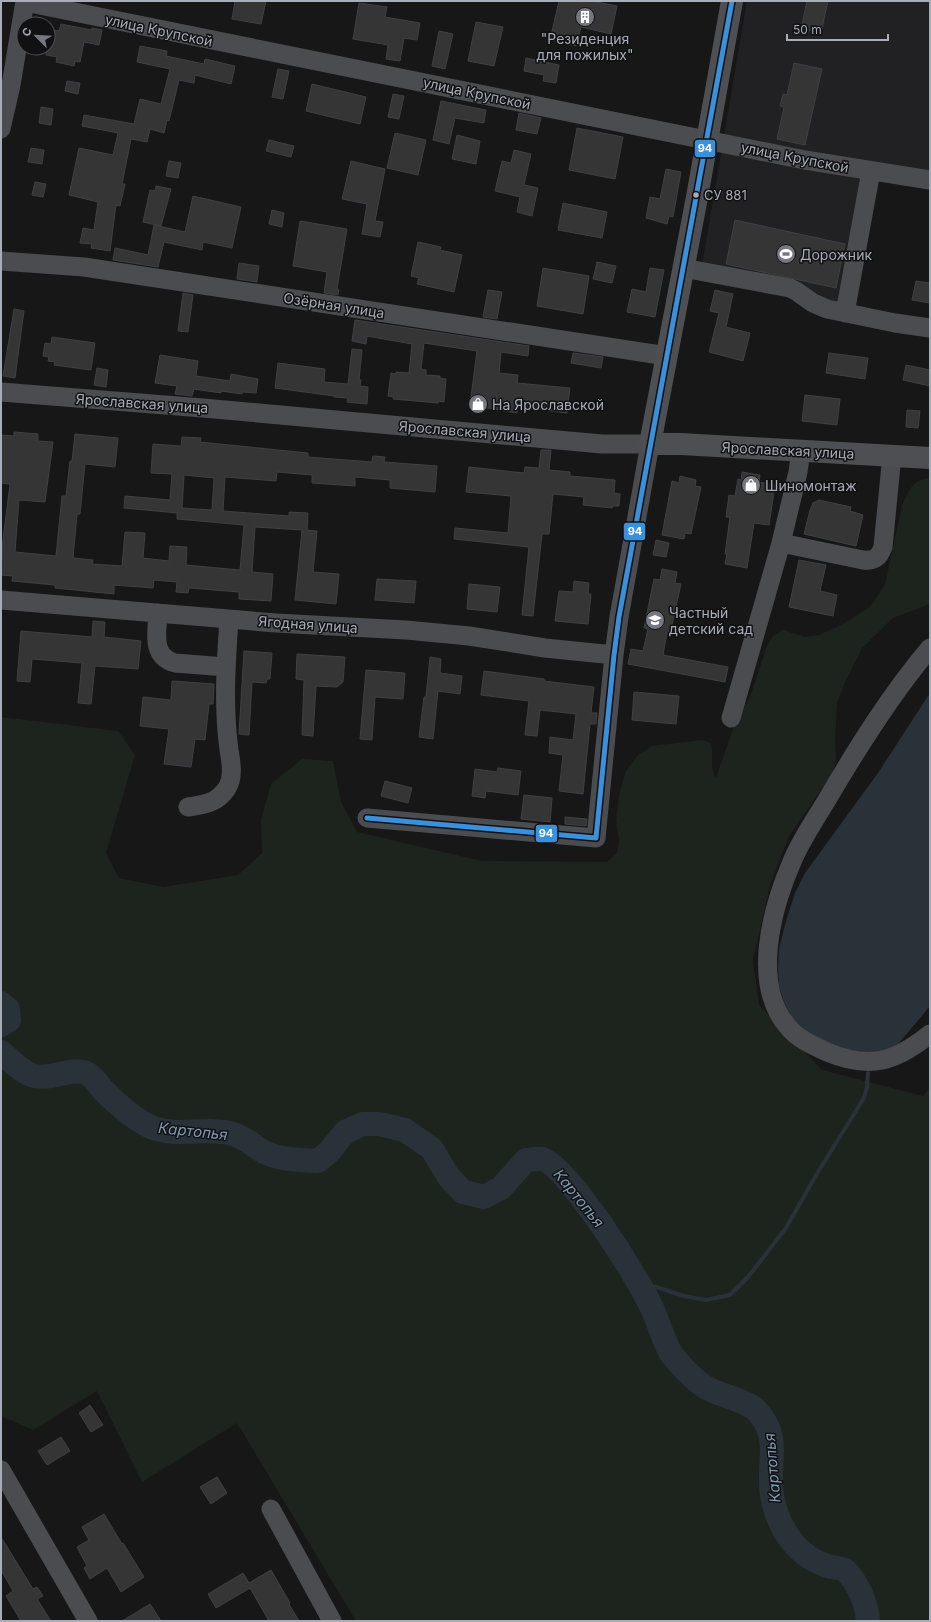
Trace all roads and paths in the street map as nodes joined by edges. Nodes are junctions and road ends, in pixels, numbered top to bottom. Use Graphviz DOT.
graph roads {
  1 [pos="732,1"];
  2 [pos="25,2"];
  3 [pos="1,129"];
  4 [pos="707,140"];
  5 [pos="871,172"];
  6 [pos="930,180"];
  7 [pos="1,261"];
  8 [pos="684,268"];
  9 [pos="845,314"];
  10 [pos="930,328"];
  11 [pos="667,356"];
  12 [pos="1,392"];
  13 [pos="650,444"];
  14 [pos="801,450"];
  15 [pos="892,455"];
  16 [pos="930,458"];
  17 [pos="781,543"];
  18 [pos="1,600"];
  19 [pos="158,613"];
  20 [pos="229,619"];
  21 [pos="930,648"];
  22 [pos="614,655"];
  23 [pos="226,667"];
  24 [pos="731,718"];
  25 [pos="188,807"];
  26 [pos="367,818"];
  27 [pos="930,1034"];
  28 [pos="1,1470"];
  29 [pos="271,1509"];
  30 [pos="88,1621"];
  31 [pos="332,1621"];
  1 -- 4 [label="main road"];
  2 -- 3 [label="street"];
  2 -- 4 [label="street, улица Крупской"];
  4 -- 5 [label="street, улица Крупской"];
  4 -- 8 [label="main road"];
  5 -- 6 [label="street, улица Крупской"];
  5 -- 9 [label="street"];
  7 -- 11 [label="street, Озёрная улица"];
  8 -- 9 [label="street"];
  8 -- 11 [label="main road"];
  9 -- 10 [label="street"];
  11 -- 13 [label="main road"];
  12 -- 13 [label="street, Ярославская улица"];
  13 -- 14 [label="main road, Ярославская улица"];
  13 -- 22 [label="street"];
  14 -- 15 [label="main road, Ярославская улица"];
  14 -- 17 [label="street"];
  15 -- 16 [label="main road, Ярославская улица"];
  15 -- 17 [label="street"];
  17 -- 24 [label="street"];
  18 -- 19 [label="street, Ягодная улица"];
  19 -- 20 [label="street, Ягодная улица"];
  19 -- 23 [label="street"];
  20 -- 22 [label="street, Ягодная улица"];
  20 -- 23 [label="street"];
  21 -- 27 [label="street"];
  22 -- 26 [label="street"];
  23 -- 25 [label="street"];
  28 -- 30 [label="street"];
  29 -- 31 [label="street"];
}
